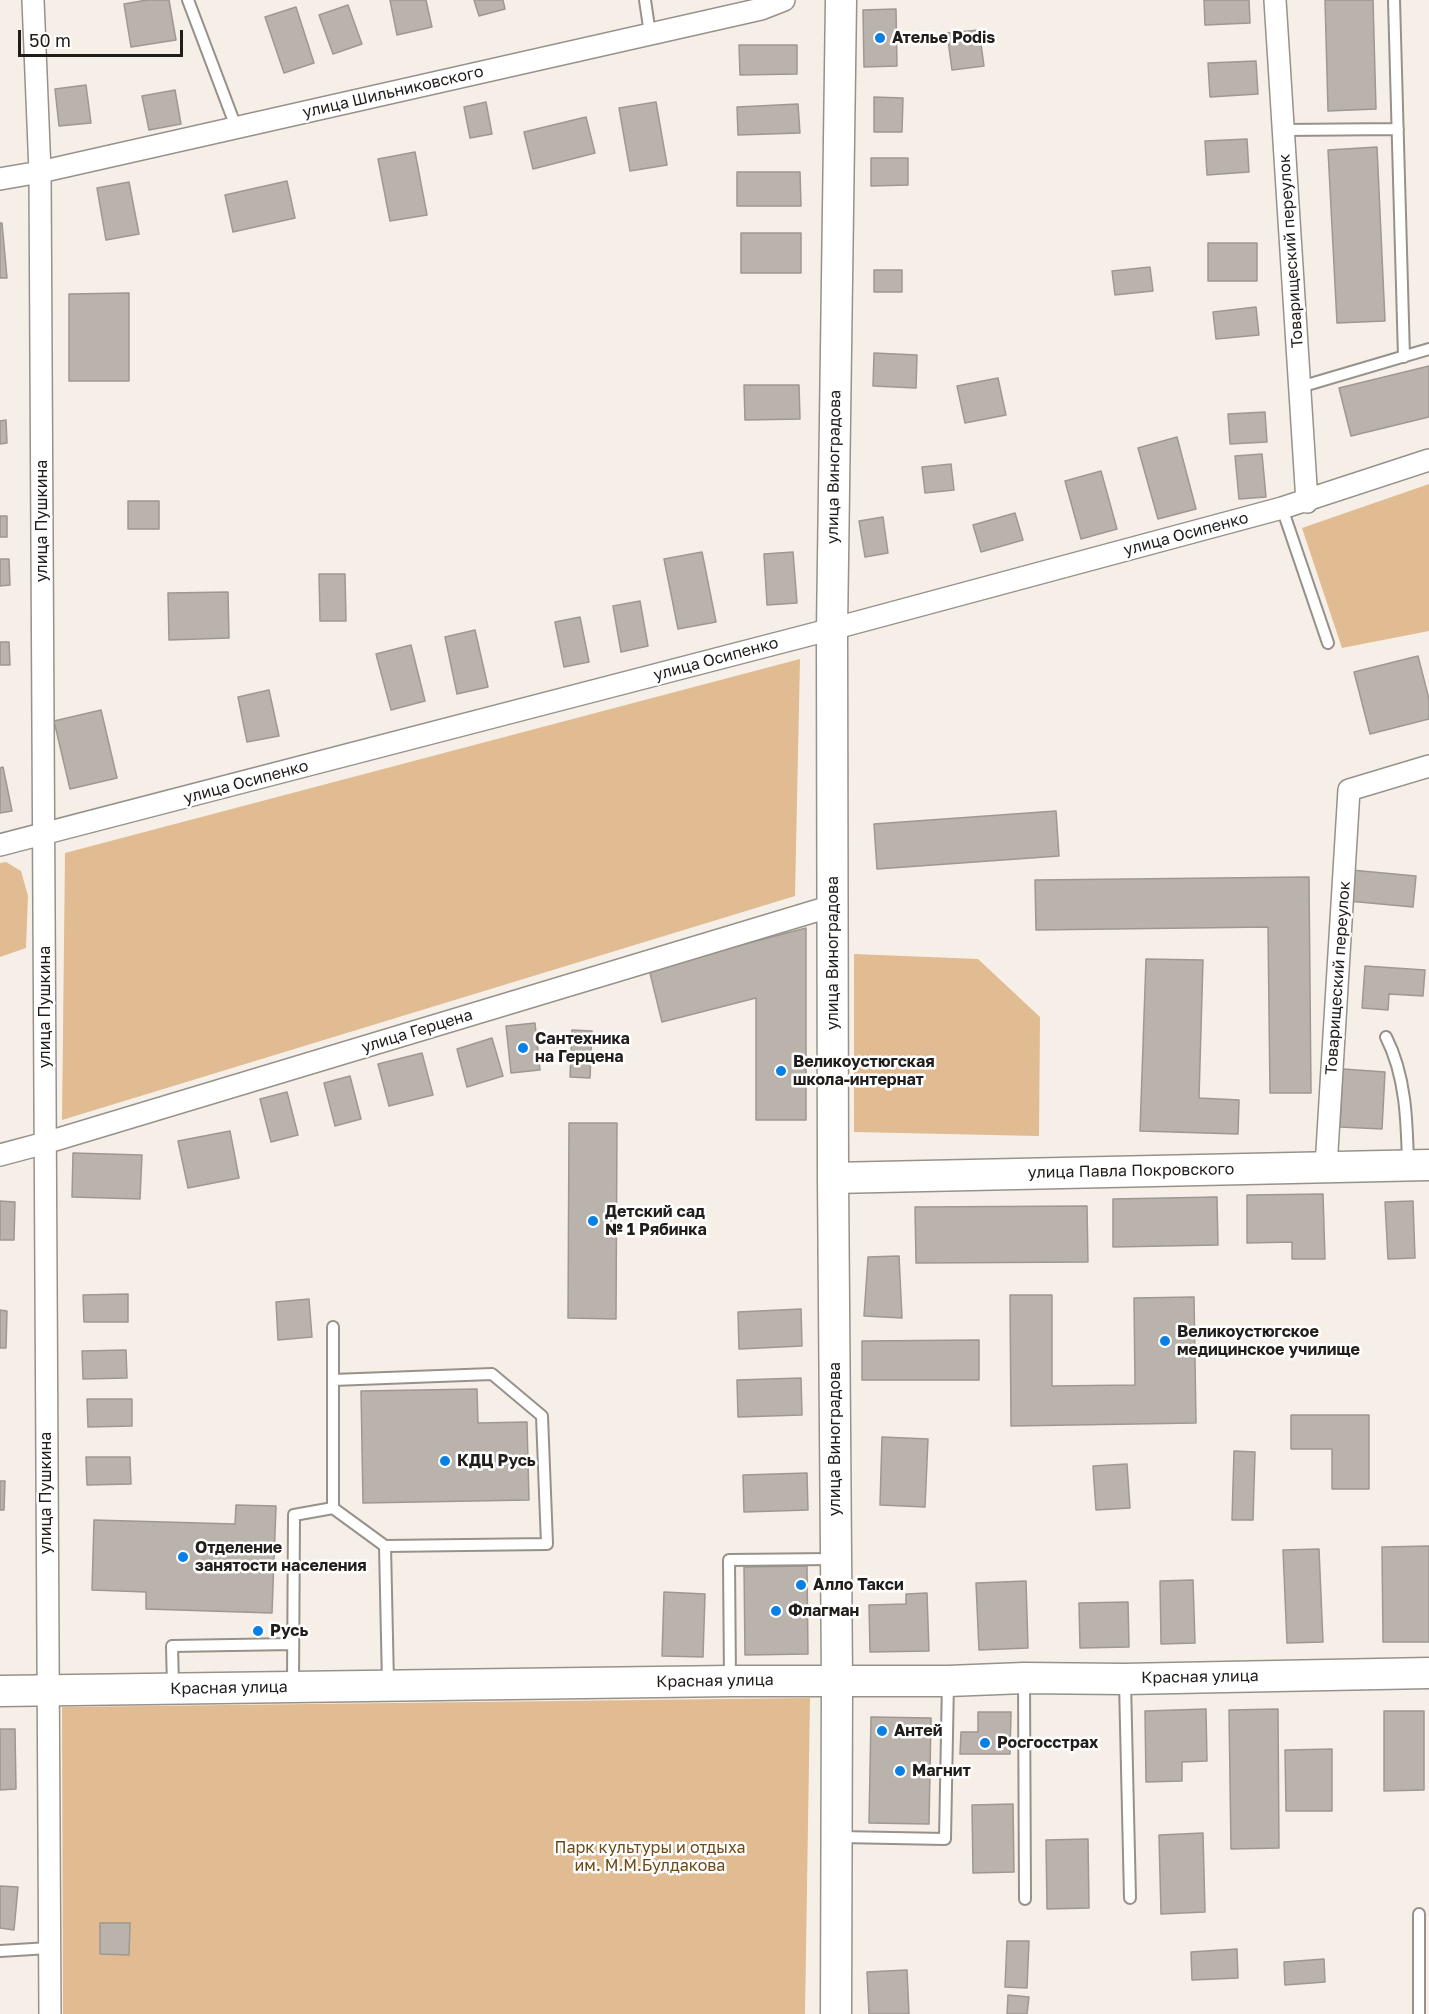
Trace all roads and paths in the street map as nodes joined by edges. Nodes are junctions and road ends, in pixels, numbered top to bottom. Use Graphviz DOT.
graph roads {
  1 [pos="33,0"];
  2 [pos="189,0"];
  3 [pos="645,0"];
  4 [pos="784,0"];
  5 [pos="841,0"];
  6 [pos="1275,0"];
  7 [pos="1394,0"];
  8 [pos="651,34"];
  9 [pos="236,127"];
  10 [pos="1398,129"];
  11 [pos="1283,130"];
  12 [pos="40,172"];
  13 [pos="0,179"];
  14 [pos="1429,349"];
  15 [pos="1404,357"];
  16 [pos="1300,387"];
  17 [pos="1429,460"];
  18 [pos="1307,502"];
  19 [pos="1282,508"];
  20 [pos="832,629"];
  21 [pos="1328,644"];
  22 [pos="1429,766"];
  23 [pos="44,834"];
  24 [pos="0,845"];
  25 [pos="832,906"];
  26 [pos="1386,1037"];
  27 [pos="45,1143"];
  28 [pos="0,1155"];
  29 [pos="1419,1165"];
  30 [pos="1326,1167"];
  31 [pos="833,1178"];
  32 [pos="333,1327"];
  33 [pos="333,1380"];
  34 [pos="333,1508"];
  35 [pos="385,1546"];
  36 [pos="836,1560"];
  37 [pos="292,1644"];
  38 [pos="1429,1673"];
  39 [pos="1024,1678"];
  40 [pos="1124,1679"];
  41 [pos="837,1680"];
  42 [pos="730,1681"];
  43 [pos="948,1681"];
  44 [pos="388,1686"];
  45 [pos="293,1687"];
  46 [pos="173,1689"];
  47 [pos="47,1690"];
  48 [pos="0,1691"];
  49 [pos="836,1837"];
  50 [pos="1130,1898"];
  51 [pos="1025,1899"];
  52 [pos="1419,1914"];
  53 [pos="49,1948"];
  54 [pos="0,1951"];
  55 [pos="50,2014"];
  56 [pos="836,2014"];
  57 [pos="1419,2014"];
  1 -- 12 [label="street, улица Пушкина"];
  2 -- 9 [label="lane"];
  3 -- 8 [label="lane"];
  4 -- 8 [label="street, улица Шильниковского"];
  5 -- 20 [label="street, улица Виноградова"];
  6 -- 11 [label="street, Товарищеский переулок"];
  7 -- 10 [label="lane"];
  8 -- 9 [label="street, улица Шильниковского"];
  9 -- 12 [label="street, улица Шильниковского"];
  10 -- 11 [label="lane"];
  10 -- 15 [label="lane"];
  11 -- 16 [label="street, Товарищеский переулок"];
  12 -- 13 [label="street, улица Шильниковского"];
  12 -- 23 [label="street, улица Пушкина"];
  14 -- 15 [label="lane"];
  15 -- 16 [label="lane"];
  16 -- 18 [label="street, Товарищеский переулок"];
  17 -- 18 [label="street, улица Осипенко"];
  18 -- 19 [label="street, улица Осипенко"];
  19 -- 20 [label="street, улица Осипенко"];
  19 -- 21 [label="lane"];
  20 -- 23 [label="street, улица Осипенко"];
  20 -- 25 [label="street, улица Виноградова"];
  22 -- 30 [label="street, Товарищеский переулок"];
  23 -- 24 [label="street, улица Осипенко"];
  23 -- 27 [label="street, улица Пушкина"];
  25 -- 27 [label="street, улица Герцена"];
  25 -- 31 [label="street, улица Виноградова"];
  26 -- 29 [label="lane"];
  27 -- 28 [label="street, улица Герцена"];
  27 -- 47 [label="street, улица Пушкина"];
  29 -- 30 [label="street, улица Павла Покровского"];
  30 -- 31 [label="street, улица Павла Покровского"];
  31 -- 36 [label="street, улица Виноградова"];
  32 -- 33 [label="lane"];
  33 -- 34 [label="lane"];
  33 -- 35 [label="lane"];
  34 -- 35 [label="lane"];
  34 -- 37 [label="lane"];
  35 -- 44 [label="lane"];
  36 -- 41 [label="street, улица Виноградова"];
  36 -- 42 [label="lane"];
  37 -- 45 [label="lane"];
  37 -- 46 [label="lane"];
  38 -- 40 [label="street, Красная улица"];
  39 -- 40 [label="street, Красная улица"];
  39 -- 43 [label="street, Красная улица"];
  39 -- 51 [label="lane"];
  40 -- 50 [label="lane"];
  41 -- 42 [label="street, Красная улица"];
  41 -- 43 [label="street, Красная улица"];
  41 -- 49 [label="street, улица Виноградова"];
  42 -- 44 [label="street, Красная улица"];
  43 -- 49 [label="lane"];
  44 -- 45 [label="street, Красная улица"];
  45 -- 46 [label="street, Красная улица"];
  46 -- 47 [label="street, Красная улица"];
  47 -- 48 [label="street, Красная улица"];
  47 -- 53 [label="street, улица Пушкина"];
  49 -- 56 [label="street, улица Виноградова"];
  52 -- 57 [label="lane"];
  53 -- 54 [label="lane"];
  53 -- 55 [label="street, улица Пушкина"];
}
